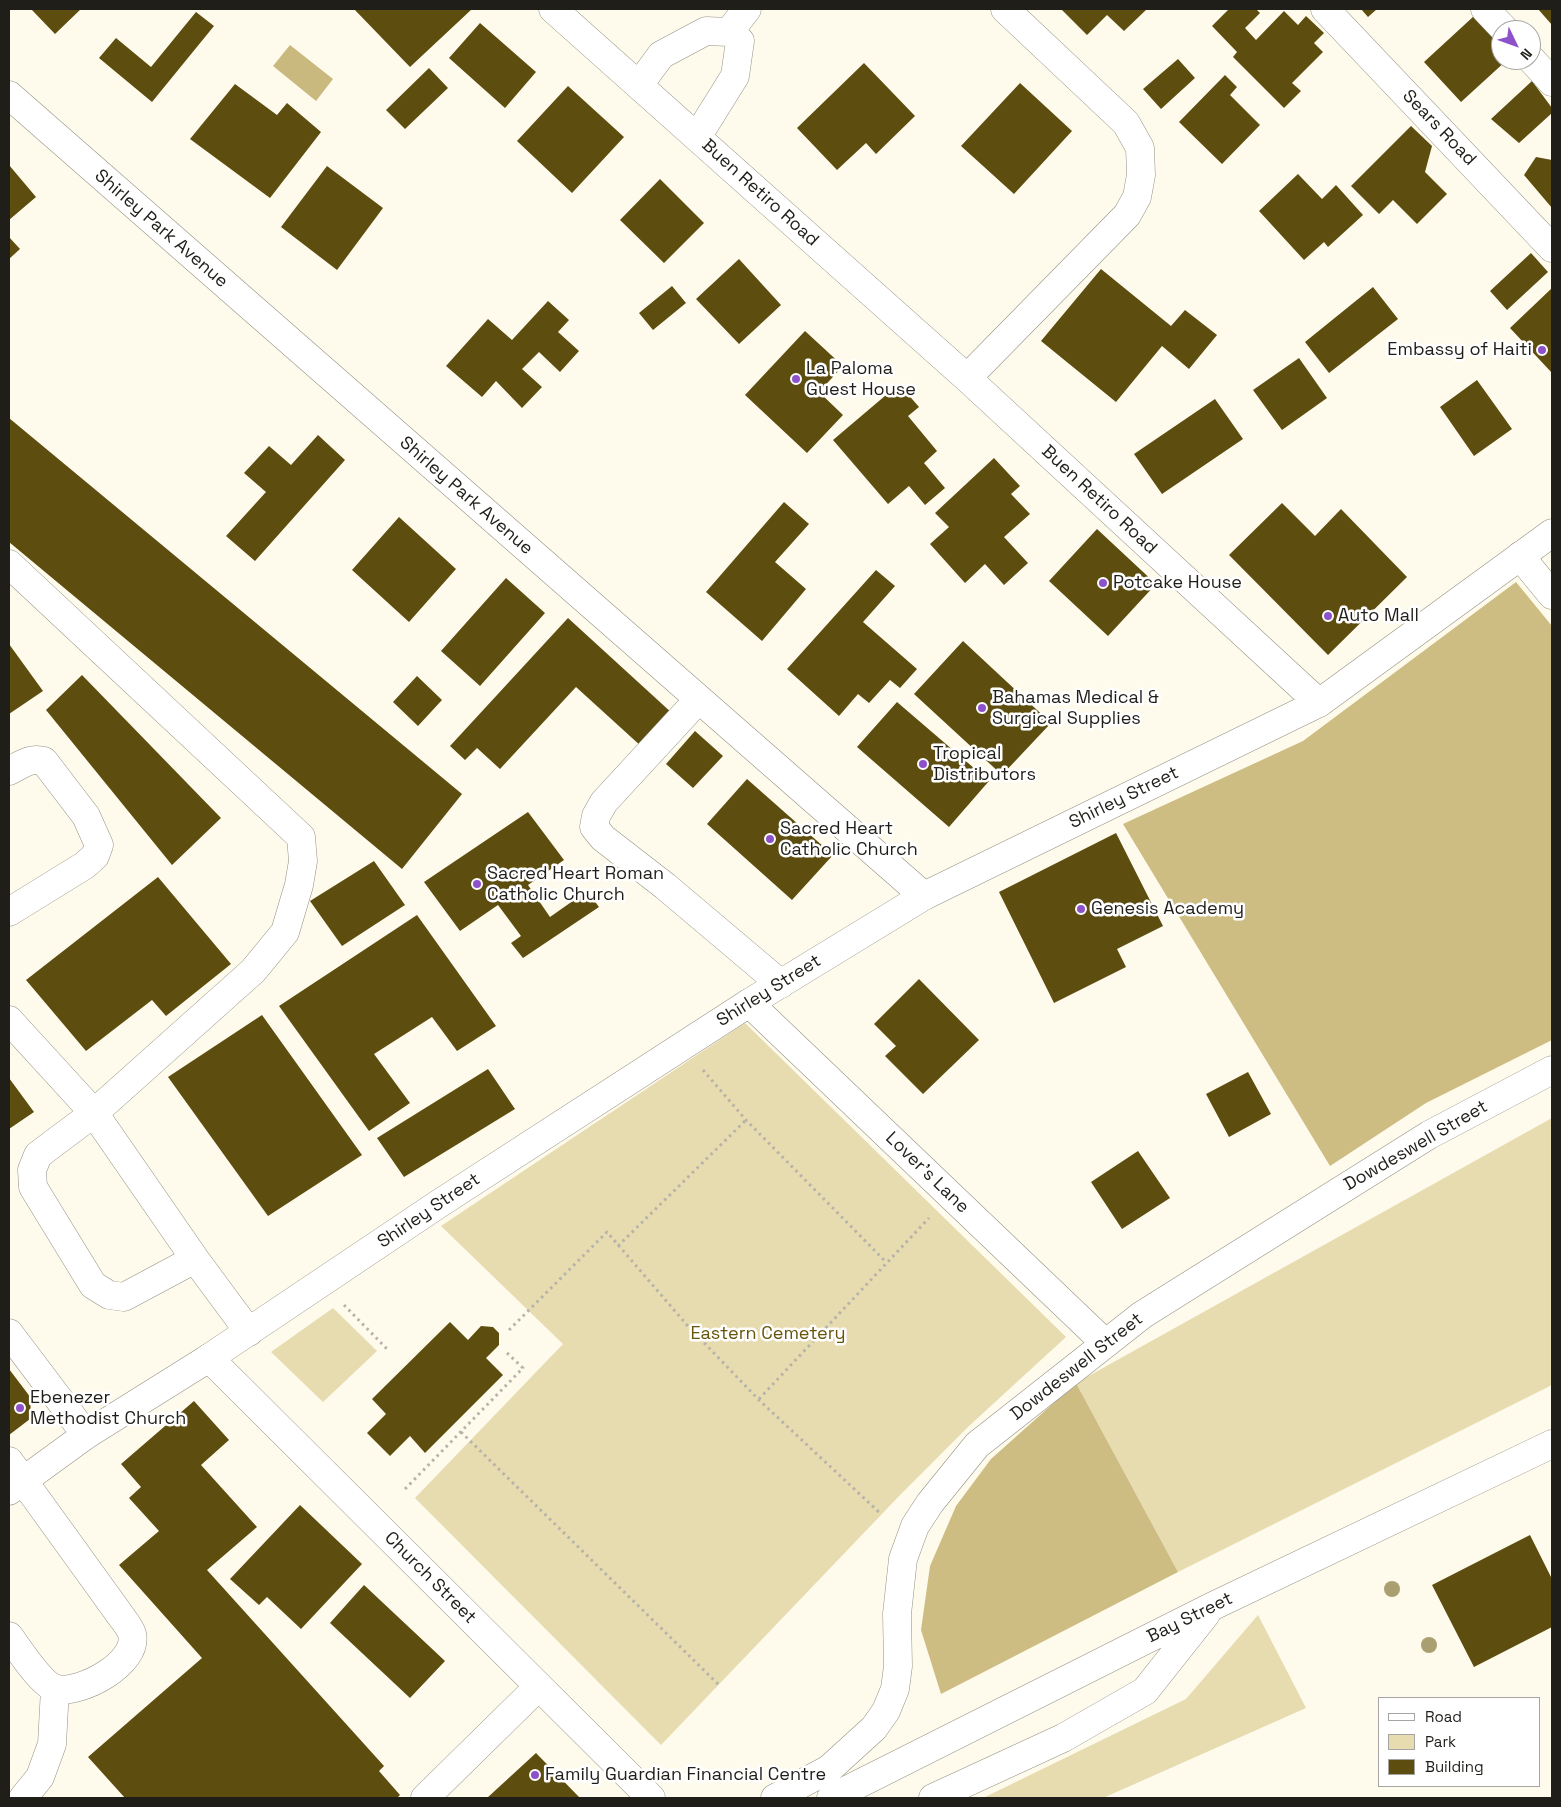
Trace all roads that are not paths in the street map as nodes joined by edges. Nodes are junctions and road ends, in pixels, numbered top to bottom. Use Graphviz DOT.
graph roads {
  1 [pos="553,9"];
  2 [pos="747,9"];
  3 [pos="1005,9"];
  4 [pos="1325,9"];
  5 [pos="1485,9"];
  6 [pos="1495,20"];
  7 [pos="729,32"];
  8 [pos="1541,70"];
  9 [pos="1552,82"];
  10 [pos="639,85"];
  11 [pos="9,95"];
  12 [pos="697,137"];
  13 [pos="1552,248"];
  14 [pos="967,378"];
  15 [pos="1552,533"];
  16 [pos="1520,556"];
  17 [pos="9,564"];
  18 [pos="1552,595"];
  19 [pos="699,700"];
  20 [pos="1319,703"];
  21 [pos="9,771"];
  22 [pos="924,896"];
  23 [pos="9,912"];
  24 [pos="781,984"];
  25 [pos="749,1003"];
  26 [pos="9,1020"];
  27 [pos="1552,1070"];
  28 [pos="94,1113"];
  29 [pos="195,1259"];
  30 [pos="248,1332"];
  31 [pos="9,1333"];
  32 [pos="1105,1343"];
  33 [pos="209,1358"];
  34 [pos="86,1435"];
  35 [pos="1552,1444"];
  36 [pos="13,1478"];
  37 [pos="1211,1607"];
  38 [pos="9,1636"];
  39 [pos="538,1687"];
  40 [pos="56,1689"];
  41 [pos="23,1798"];
  42 [pos="425,1798"];
  43 [pos="651,1798"];
  44 [pos="775,1798"];
  45 [pos="831,1798"];
  46 [pos="932,1798"];
  1 -- 10 [label="main road, Buen Retiro Road"];
  2 -- 7 [label="main road"];
  3 -- 14 [label="main road"];
  4 -- 13 [label="main road, Sears Road"];
  5 -- 6 [label="main road"];
  7 -- 10 [label="main road"];
  7 -- 12 [label="main road"];
  8 -- 9 [label="main road"];
  10 -- 12 [label="main road, Buen Retiro Road"];
  11 -- 19 [label="main road, Shirley Park Avenue"];
  12 -- 14 [label="main road, Buen Retiro Road"];
  14 -- 20 [label="main road, Buen Retiro Road"];
  15 -- 16 [label="main road, Shirley Street"];
  16 -- 18 [label="main road"];
  16 -- 20 [label="main road, Shirley Street"];
  17 -- 28 [label="main road"];
  19 -- 22 [label="main road, Shirley Park Avenue"];
  19 -- 24 [label="main road"];
  20 -- 22 [label="main road, Shirley Street"];
  21 -- 23 [label="main road"];
  22 -- 24 [label="main road, Shirley Street"];
  24 -- 25 [label="main road, Shirley Street"];
  25 -- 30 [label="main road, Shirley Street"];
  25 -- 32 [label="main road, Lover's Lane"];
  26 -- 28 [label="main road"];
  27 -- 32 [label="main road, Dowdeswell Street"];
  28 -- 29 [label="main road"];
  28 -- 29 [label="main road"];
  29 -- 30 [label="main road"];
  30 -- 33 [label="main road, Shirley Street"];
  31 -- 34 [label="main road"];
  32 -- 44 [label="main road, Dowdeswell Street"];
  33 -- 34 [label="main road, Shirley Street"];
  33 -- 39 [label="main road, Church Street"];
  34 -- 36 [label="main road, Shirley Street"];
  35 -- 37 [label="main road, Bay Street"];
  36 -- 40 [label="main road"];
  37 -- 45 [label="main road, Bay Street"];
  37 -- 46 [label="main road"];
  38 -- 40 [label="main road"];
  39 -- 42 [label="main road"];
  39 -- 43 [label="main road, Church Street"];
  40 -- 41 [label="main road"];
}
